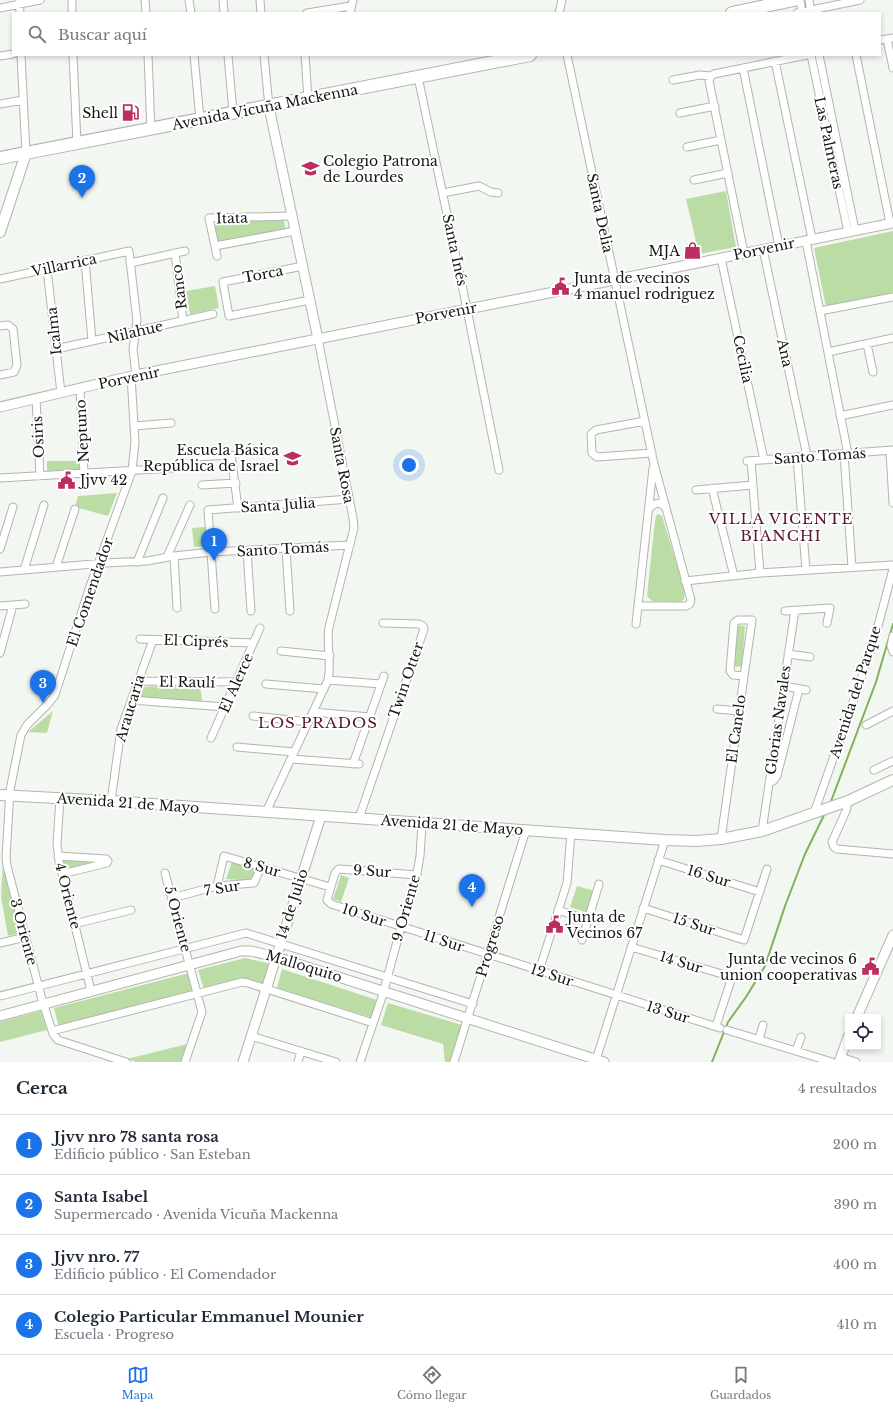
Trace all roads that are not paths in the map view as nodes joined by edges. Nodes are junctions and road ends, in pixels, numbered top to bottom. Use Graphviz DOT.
graph roads {
  1 [pos="40,0"];
  2 [pos="72,0"];
  3 [pos="145,0"];
  4 [pos="190,0"];
  5 [pos="223,0"];
  6 [pos="260,0"];
  7 [pos="562,0"];
  8 [pos="794,0"];
  9 [pos="800,0"];
  10 [pos="809,0"];
  11 [pos="860,0"];
  12 [pos="19,2"];
  13 [pos="351,6"];
  14 [pos="0,8"];
  15 [pos="20,12"];
  16 [pos="72,12"];
  17 [pos="146,12"];
  18 [pos="191,12"];
  19 [pos="224,12"];
  20 [pos="260,12"];
  21 [pos="313,12"];
  22 [pos="559,12"];
  23 [pos="737,12"];
  24 [pos="801,12"];
  25 [pos="811,12"];
  26 [pos="887,39"];
  27 [pos="12,54"];
  28 [pos="0,56"];
  29 [pos="22,56"];
  30 [pos="74,56"];
  31 [pos="148,56"];
  32 [pos="194,56"];
  33 [pos="228,56"];
  34 [pos="264,56"];
  35 [pos="305,56"];
  36 [pos="525,56"];
  37 [pos="567,56"];
  38 [pos="802,56"];
  39 [pos="811,56"];
  40 [pos="820,56"];
  41 [pos="856,56"];
  42 [pos="775,61"];
  43 [pos="743,68"];
  44 [pos="893,68"];
  45 [pos="711,76"];
  46 [pos="418,78"];
  47 [pos="673,80"];
  48 [pos="308,99"];
  49 [pos="23,100"];
  50 [pos="0,104"];
  51 [pos="714,106"];
  52 [pos="269,107"];
  53 [pos="830,108"];
  54 [pos="822,109"];
  55 [pos="233,113"];
  56 [pos="680,114"];
  57 [pos="200,120"];
  58 [pos="151,130"];
  59 [pos="721,140"];
  60 [pos="77,144"];
  61 [pos="687,147"];
  62 [pos="26,153"];
  63 [pos="0,158"];
  64 [pos="728,173"];
  65 [pos="694,180"];
  66 [pos="443,193"];
  67 [pos="498,193"];
  68 [pos="292,216"];
  69 [pos="892,223"];
  70 [pos="296,231"];
  71 [pos="851,231"];
  72 [pos="0,232"];
  73 [pos="809,240"];
  74 [pos="215,246"];
  75 [pos="779,246"];
  76 [pos="763,249"];
  77 [pos="128,251"];
  78 [pos="184,251"];
  79 [pos="175,253"];
  80 [pos="744,253"];
  81 [pos="217,256"];
  82 [pos="722,258"];
  83 [pos="85,260"];
  84 [pos="130,263"];
  85 [pos="303,266"];
  86 [pos="47,268"];
  87 [pos="0,279"];
  88 [pos="615,280"];
  89 [pos="893,297"];
  90 [pos="310,300"];
  91 [pos="467,309"];
  92 [pos="820,311"];
  93 [pos="213,314"];
  94 [pos="183,321"];
  95 [pos="0,326"];
  96 [pos="135,331"];
  97 [pos="893,338"];
  98 [pos="318,339"];
  99 [pos="92,341"];
  100 [pos="867,344"];
  101 [pos="56,349"];
  102 [pos="828,352"];
  103 [pos="873,372"];
  104 [pos="0,376"];
  105 [pos="134,376"];
  106 [pos="80,388"];
  107 [pos="61,393"];
  108 [pos="36,399"];
  109 [pos="893,405"];
  110 [pos="0,407"];
  111 [pos="840,416"];
  112 [pos="645,421"];
  113 [pos="170,423"];
  114 [pos="134,426"];
  115 [pos="891,450"];
  116 [pos="652,453"];
  117 [pos="846,454"];
  118 [pos="807,456"];
  119 [pos="195,457"];
  120 [pos="797,457"];
  121 [pos="764,460"];
  122 [pos="654,464"];
  123 [pos="173,468"];
  124 [pos="498,470"];
  125 [pos="132,471"];
  126 [pos="84,474"];
  127 [pos="40,476"];
  128 [pos="0,478"];
  129 [pos="236,483"];
  130 [pos="202,485"];
  131 [pos="753,485"];
  132 [pos="712,488"];
  133 [pos="696,490"];
  134 [pos="163,498"];
  135 [pos="349,499"];
  136 [pos="893,503"];
  137 [pos="44,505"];
  138 [pos="190,505"];
  139 [pos="13,507"];
  140 [pos="666,507"];
  141 [pos="238,508"];
  142 [pos="649,508"];
  143 [pos="75,509"];
  144 [pos="350,545"];
  145 [pos="0,549"];
  146 [pos="286,549"];
  147 [pos="248,551"];
  148 [pos="211,552"];
  149 [pos="171,556"];
  150 [pos="137,562"];
  151 [pos="99,564"];
  152 [pos="893,565"];
  153 [pos="56,567"];
  154 [pos="852,567"];
  155 [pos="893,569"];
  156 [pos="24,570"];
  157 [pos="806,570"];
  158 [pos="0,572"];
  159 [pos="760,573"];
  160 [pos="734,576"];
  161 [pos="686,581"];
  162 [pos="25,604"];
  163 [pos="13,605"];
  164 [pos="0,606"];
  165 [pos="638,606"];
  166 [pos="177,608"];
  167 [pos="215,609"];
  168 [pos="785,610"];
  169 [pos="795,610"];
  170 [pos="251,611"];
  171 [pos="290,611"];
  172 [pos="383,623"];
  173 [pos="827,623"];
  174 [pos="0,624"];
  175 [pos="8,624"];
  176 [pos="636,624"];
  177 [pos="260,628"];
  178 [pos="893,636"];
  179 [pos="140,639"];
  180 [pos="153,640"];
  181 [pos="253,643"];
  182 [pos="892,649"];
  183 [pos="281,651"];
  184 [pos="0,653"];
  185 [pos="788,654"];
  186 [pos="330,656"];
  187 [pos="810,657"];
  188 [pos="384,676"];
  189 [pos="744,676"];
  190 [pos="328,680"];
  191 [pos="138,681"];
  192 [pos="236,682"];
  193 [pos="266,684"];
  194 [pos="381,684"];
  195 [pos="783,686"];
  196 [pos="324,689"];
  197 [pos="131,700"];
  198 [pos="225,707"];
  199 [pos="717,709"];
  200 [pos="739,711"];
  201 [pos="893,711"];
  202 [pos="313,712"];
  203 [pos="253,716"];
  204 [pos="370,717"];
  205 [pos="308,722"];
  206 [pos="866,725"];
  207 [pos="211,738"];
  208 [pos="237,747"];
  209 [pos="292,756"];
  210 [pos="893,761"];
  211 [pos="874,770"];
  212 [pos="893,780"];
  213 [pos="769,783"];
  214 [pos="5,795"];
  215 [pos="60,798"];
  216 [pos="111,801"];
  217 [pos="848,801"];
  218 [pos="266,812"];
  219 [pos="818,812"];
  220 [pos="321,816"];
  221 [pos="359,818"];
  222 [pos="422,824"];
  223 [pos="526,830"];
  224 [pos="762,830"];
  225 [pos="571,833"];
  226 [pos="721,839"];
  227 [pos="665,840"];
  228 [pos="893,854"];
  229 [pos="58,856"];
  230 [pos="658,860"];
  231 [pos="261,867"];
  232 [pos="767,869"];
  233 [pos="166,873"];
  234 [pos="62,874"];
  235 [pos="417,875"];
  236 [pos="301,878"];
  237 [pos="599,884"];
  238 [pos="217,886"];
  239 [pos="330,887"];
  240 [pos="760,892"];
  241 [pos="172,898"];
  242 [pos="328,902"];
  243 [pos="643,908"];
  244 [pos="131,910"];
  245 [pos="558,910"];
  246 [pos="588,920"];
  247 [pos="74,924"];
  248 [pos="401,927"];
  249 [pos="893,935"];
  250 [pos="26,937"];
  251 [pos="582,940"];
  252 [pos="0,943"];
  253 [pos="280,943"];
  254 [pos="631,947"];
  255 [pos="185,948"];
  256 [pos="488,955"];
  257 [pos="276,957"];
  258 [pos="190,965"];
  259 [pos="538,971"];
  260 [pos="87,974"];
  261 [pos="386,977"];
  262 [pos="38,986"];
  263 [pos="266,989"];
  264 [pos="91,991"];
  265 [pos="383,991"];
  266 [pos="198,993"];
  267 [pos="0,996"];
  268 [pos="616,996"];
  269 [pos="44,1004"];
  270 [pos="472,1004"];
  271 [pos="858,1014"];
  272 [pos="0,1016"];
  273 [pos="468,1019"];
  274 [pos="373,1023"];
  275 [pos="763,1025"];
  276 [pos="721,1028"];
  277 [pos="52,1031"];
  278 [pos="251,1036"];
  279 [pos="801,1037"];
  280 [pos="759,1039"];
  281 [pos="845,1046"];
  282 [pos="796,1051"];
  283 [pos="301,1052"];
  284 [pos="840,1060"];
  285 [pos="600,1061"];
  286 [pos="126,1062"];
  287 [pos="185,1062"];
  288 [pos="242,1062"];
  289 [pos="298,1062"];
  290 [pos="336,1062"];
  291 [pos="360,1062"];
  292 [pos="454,1062"];
  293 [pos="832,1062"];
  294 [pos="856,1062"];
  1 -- 12 [label="street"];
  2 -- 16 [label="street"];
  3 -- 17 [label="street"];
  4 -- 18 [label="street"];
  5 -- 19 [label="street"];
  6 -- 20 [label="street"];
  7 -- 22 [label="street"];
  8 -- 23 [label="main road"];
  9 -- 24 [label="street"];
  10 -- 25 [label="street"];
  11 -- 25 [label="street"];
  12 -- 14 [label="street"];
  12 -- 15 [label="street"];
  13 -- 21 [label="street"];
  26 -- 44 [label="street"];
  27 -- 28 [label="street"];
  29 -- 49 [label="street"];
  30 -- 60 [label="street"];
  31 -- 58 [label="street"];
  32 -- 57 [label="street"];
  33 -- 55 [label="street"];
  34 -- 52 [label="street"];
  35 -- 48 [label="street"];
  36 -- 46 [label="main road, Avenida Vicuña Mackenna"];
  37 -- 88 [label="street, Santa Delia"];
  38 -- 42 [label="street"];
  39 -- 54 [label="street, Las Palmeras"];
  40 -- 53 [label="street, Las Palmeras"];
  41 -- 69 [label="street"];
  42 -- 43 [label="street"];
  42 -- 73 [label="street"];
  43 -- 45 [label="street"];
  43 -- 75 [label="street"];
  45 -- 47 [label="street"];
  45 -- 51 [label="street"];
  46 -- 48 [label="main road, Avenida Vicuña Mackenna"];
  46 -- 66 [label="street, Santa Inés"];
  48 -- 52 [label="main road, Avenida Vicuña Mackenna"];
  49 -- 50 [label="street"];
  49 -- 62 [label="street"];
  51 -- 56 [label="street"];
  51 -- 59 [label="street"];
  52 -- 55 [label="main road, Avenida Vicuña Mackenna"];
  52 -- 68 [label="street, Santa Rosa"];
  53 -- 54 [label="street"];
  53 -- 71 [label="street, Las Palmeras"];
  54 -- 71 [label="street, Las Palmeras"];
  55 -- 57 [label="main road, Avenida Vicuña Mackenna"];
  57 -- 58 [label="main road, Avenida Vicuña Mackenna"];
  58 -- 60 [label="main road, Avenida Vicuña Mackenna"];
  59 -- 61 [label="street"];
  59 -- 64 [label="street"];
  60 -- 62 [label="main road, Avenida Vicuña Mackenna"];
  62 -- 63 [label="main road, Avenida Vicuña Mackenna"];
  62 -- 72 [label="main road"];
  64 -- 65 [label="street"];
  64 -- 80 [label="street"];
  66 -- 67 [label="street"];
  66 -- 91 [label="street, Santa Inés"];
  68 -- 70 [label="street, Santa Rosa"];
  68 -- 74 [label="street, Itata"];
  69 -- 71 [label="street, Porvenir"];
  70 -- 74 [label="street"];
  70 -- 85 [label="street, Santa Rosa"];
  71 -- 73 [label="street, Porvenir"];
  73 -- 75 [label="street, Porvenir"];
  73 -- 92 [label="street"];
  74 -- 81 [label="street, Itata"];
  75 -- 76 [label="street, Porvenir"];
  76 -- 80 [label="street, Porvenir"];
  76 -- 118 [label="street, Ana"];
  77 -- 83 [label="street, Villarrica"];
  77 -- 84 [label="street, El Comendador"];
  78 -- 79 [label="street"];
  79 -- 84 [label="street"];
  79 -- 94 [label="street, Ranco"];
  80 -- 82 [label="street, Porvenir"];
  82 -- 88 [label="street, Porvenir"];
  82 -- 121 [label="street, Cecilia"];
  83 -- 86 [label="street, Villarrica"];
  83 -- 99 [label="street"];
  84 -- 96 [label="street, El Comendador"];
  85 -- 90 [label="street, Santa Rosa"];
  85 -- 90 [label="street, Torca"];
  86 -- 87 [label="street, Villarrica"];
  86 -- 101 [label="street, Icalma"];
  88 -- 91 [label="street, Porvenir"];
  88 -- 112 [label="street, Santa Delia"];
  89 -- 92 [label="street"];
  90 -- 98 [label="street, Santa Rosa"];
  91 -- 98 [label="street, Porvenir"];
  91 -- 124 [label="street, Santa Inés"];
  92 -- 102 [label="street"];
  93 -- 94 [label="street, Nilahue"];
  94 -- 96 [label="street, Nilahue"];
  95 -- 104 [label="street"];
  96 -- 99 [label="street, Nilahue"];
  96 -- 105 [label="street, El Comendador"];
  97 -- 100 [label="street"];
  98 -- 105 [label="street, Porvenir"];
  98 -- 135 [label="street, Santa Rosa"];
  99 -- 101 [label="street, Nilahue"];
  100 -- 102 [label="street"];
  100 -- 103 [label="street"];
  101 -- 107 [label="street, Icalma"];
  102 -- 111 [label="street"];
  105 -- 106 [label="street, Porvenir"];
  105 -- 114 [label="street, El Comendador"];
  106 -- 107 [label="street, Porvenir"];
  106 -- 126 [label="street, Neptuno"];
  107 -- 108 [label="street, Porvenir"];
  108 -- 110 [label="street, Porvenir"];
  108 -- 127 [label="street, Osiris"];
  109 -- 111 [label="street"];
  111 -- 117 [label="street"];
  112 -- 116 [label="street, Santa Delia"];
  112 -- 116 [label="street"];
  113 -- 114 [label="street"];
  114 -- 125 [label="street, El Comendador"];
  115 -- 117 [label="street, Santo Tomás"];
  115 -- 136 [label="street"];
  116 -- 122 [label="street, Santa Delia"];
  117 -- 118 [label="street, Santo Tomás"];
  117 -- 154 [label="street"];
  118 -- 120 [label="street, Santo Tomás"];
  119 -- 129 [label="street"];
  120 -- 121 [label="street, Santo Tomás"];
  120 -- 157 [label="street"];
  121 -- 131 [label="street, Santo Tomás"];
  122 -- 140 [label="street"];
  122 -- 142 [label="street"];
  123 -- 125 [label="street"];
  125 -- 126 [label="street"];
  125 -- 151 [label="street, El Comendador"];
  126 -- 127 [label="street"];
  127 -- 128 [label="street"];
  129 -- 130 [label="street"];
  129 -- 141 [label="street"];
  131 -- 132 [label="street"];
  131 -- 159 [label="street"];
  132 -- 133 [label="street"];
  132 -- 160 [label="street"];
  134 -- 150 [label="street"];
  135 -- 141 [label="street, Santa Julia"];
  135 -- 144 [label="street, Santa Rosa"];
  137 -- 156 [label="street"];
  138 -- 149 [label="street"];
  139 -- 145 [label="street"];
  140 -- 142 [label="street"];
  140 -- 161 [label="street"];
  141 -- 148 [label="street, Santa Julia"];
  142 -- 165 [label="street"];
  143 -- 153 [label="street"];
  144 -- 146 [label="street, Santo Tomás"];
  144 -- 186 [label="street, Santa Rosa"];
  146 -- 147 [label="street, Santo Tomás"];
  146 -- 171 [label="street"];
  147 -- 148 [label="street, Santo Tomás"];
  147 -- 170 [label="street"];
  148 -- 149 [label="street, Santo Tomás"];
  148 -- 167 [label="street"];
  149 -- 150 [label="street, Santo Tomás"];
  149 -- 166 [label="street"];
  150 -- 151 [label="street, Santo Tomás"];
  151 -- 153 [label="street, Santo Tomás"];
  151 -- 214 [label="street, El Comendador"];
  152 -- 154 [label="street"];
  153 -- 156 [label="street, Santo Tomás"];
  154 -- 157 [label="street"];
  155 -- 219 [label="street, Avenida del Parque"];
  156 -- 158 [label="street, Santo Tomás"];
  157 -- 159 [label="street"];
  159 -- 160 [label="street"];
  160 -- 161 [label="street"];
  161 -- 165 [label="street"];
  162 -- 163 [label="street"];
  163 -- 164 [label="street"];
  163 -- 175 [label="street"];
  165 -- 176 [label="street"];
  168 -- 169 [label="street"];
  169 -- 173 [label="street"];
  169 -- 185 [label="street, Glorias Navales"];
  172 -- 221 [label="street, Twin Otter"];
  174 -- 175 [label="street"];
  175 -- 184 [label="street"];
  177 -- 181 [label="street, El Alerce"];
  178 -- 182 [label="street"];
  179 -- 180 [label="street, El Ciprés"];
  180 -- 181 [label="street, El Ciprés"];
  180 -- 191 [label="street, Araucaria"];
  181 -- 192 [label="street, El Alerce"];
  183 -- 186 [label="street"];
  185 -- 187 [label="street"];
  185 -- 195 [label="street, Glorias Navales"];
  186 -- 190 [label="street, Santa Rosa"];
  188 -- 194 [label="street"];
  189 -- 189 [label="street, El Canelo"];
  189 -- 200 [label="street, El Canelo"];
  190 -- 194 [label="street"];
  190 -- 196 [label="street, Santa Rosa"];
  191 -- 192 [label="street, El Raulí"];
  191 -- 197 [label="street, Araucaria"];
  192 -- 198 [label="street, El Alerce"];
  193 -- 196 [label="street"];
  194 -- 204 [label="street"];
  195 -- 213 [label="street, Glorias Navales"];
  195 -- 213 [label="street"];
  196 -- 202 [label="street, Santa Rosa"];
  197 -- 198 [label="street"];
  197 -- 216 [label="street, Araucaria"];
  198 -- 207 [label="street, El Alerce"];
  199 -- 200 [label="street"];
  200 -- 226 [label="street, El Canelo"];
  201 -- 206 [label="street"];
  202 -- 204 [label="street"];
  202 -- 205 [label="street, Santa Rosa"];
  203 -- 205 [label="street"];
  204 -- 209 [label="street"];
  205 -- 209 [label="street, Santa Rosa"];
  208 -- 209 [label="street"];
  209 -- 218 [label="street, Santa Rosa"];
  210 -- 211 [label="street"];
  212 -- 217 [label="main road, Avenida 21 de Mayo"];
  213 -- 224 [label="street, Glorias Navales"];
  214 -- 215 [label="main road, Avenida 21 de Mayo"];
  214 -- 250 [label="street, 3 Oriente"];
  215 -- 216 [label="main road, Avenida 21 de Mayo"];
  215 -- 229 [label="street, 4 Oriente"];
  216 -- 218 [label="main road, Avenida 21 de Mayo"];
  217 -- 219 [label="main road, Avenida 21 de Mayo"];
  217 -- 228 [label="street"];
  218 -- 220 [label="main road, Avenida 21 de Mayo"];
  219 -- 224 [label="main road, Avenida 21 de Mayo"];
  220 -- 221 [label="main road, Avenida 21 de Mayo"];
  220 -- 236 [label="street, 14 de Julio"];
  221 -- 222 [label="main road, Avenida 21 de Mayo"];
  222 -- 223 [label="main road, Avenida 21 de Mayo"];
  222 -- 235 [label="street, 9 Oriente"];
  223 -- 225 [label="main road, Avenida 21 de Mayo"];
  223 -- 256 [label="street, Progreso"];
  224 -- 226 [label="main road, Avenida 21 de Mayo"];
  225 -- 227 [label="main road, Avenida 21 de Mayo"];
  225 -- 245 [label="street"];
  226 -- 227 [label="main road, Avenida 21 de Mayo"];
  227 -- 230 [label="street"];
  229 -- 234 [label="street, 4 Oriente"];
  229 -- 234 [label="street"];
  230 -- 240 [label="street, 16 Sur"];
  230 -- 243 [label="street"];
  231 -- 236 [label="street, 8 Sur"];
  231 -- 238 [label="street, 7 Sur"];
  231 -- 238 [label="street, 8 Sur"];
  232 -- 240 [label="street"];
  233 -- 241 [label="street, 5 Oriente"];
  234 -- 247 [label="street, 4 Oriente"];
  235 -- 239 [label="street, 9 Sur"];
  235 -- 248 [label="street, 9 Oriente"];
  236 -- 239 [label="street, 8 Sur"];
  236 -- 253 [label="street, 14 de Julio"];
  237 -- 246 [label="street"];
  238 -- 241 [label="street, 7 Sur"];
  239 -- 242 [label="street, 9 Sur"];
  240 -- 243 [label="street, 15 Sur"];
  241 -- 255 [label="street, 5 Oriente"];
  242 -- 248 [label="street, 10 Sur"];
  243 -- 254 [label="street"];
  244 -- 247 [label="street"];
  245 -- 246 [label="street"];
  245 -- 259 [label="street"];
  246 -- 251 [label="street"];
  247 -- 260 [label="street, 4 Oriente"];
  248 -- 256 [label="street, 11 Sur"];
  248 -- 261 [label="street, 9 Oriente"];
  249 -- 271 [label="street"];
  250 -- 252 [label="street"];
  250 -- 262 [label="street, 3 Oriente"];
  253 -- 255 [label="street"];
  253 -- 257 [label="street, 14 de Julio"];
  253 -- 261 [label="street"];
  254 -- 268 [label="street"];
  254 -- 276 [label="street, 14 Sur"];
  255 -- 258 [label="street, 5 Oriente"];
  255 -- 260 [label="street"];
  256 -- 259 [label="street, 12 Sur"];
  256 -- 270 [label="street, Progreso"];
  257 -- 258 [label="street, Malloquito"];
  257 -- 263 [label="street, 14 de Julio"];
  257 -- 265 [label="street, Malloquito"];
  258 -- 264 [label="street, Malloquito"];
  258 -- 266 [label="street, 5 Oriente"];
  259 -- 268 [label="street, 12 Sur"];
  260 -- 262 [label="street"];
  260 -- 264 [label="street, 4 Oriente"];
  261 -- 265 [label="street, 9 Oriente"];
  261 -- 270 [label="street"];
  262 -- 267 [label="street"];
  262 -- 269 [label="street, 3 Oriente"];
  263 -- 266 [label="street"];
  263 -- 274 [label="street"];
  263 -- 278 [label="street, 14 de Julio"];
  264 -- 269 [label="street, Malloquito"];
  265 -- 273 [label="street, Malloquito"];
  265 -- 274 [label="street, 9 Oriente"];
  266 -- 277 [label="street"];
  266 -- 287 [label="street, 5 Oriente"];
  268 -- 276 [label="street, 13 Sur"];
  268 -- 285 [label="street"];
  269 -- 272 [label="street, Malloquito"];
  269 -- 277 [label="street, 3 Oriente"];
  270 -- 273 [label="street, Progreso"];
  273 -- 285 [label="street, Malloquito"];
  273 -- 292 [label="street, Progreso"];
  274 -- 291 [label="street, 9 Oriente"];
  275 -- 280 [label="street"];
  276 -- 280 [label="street, 13 Sur"];
  277 -- 286 [label="street, 3 Oriente"];
  278 -- 283 [label="street"];
  278 -- 288 [label="street, 14 de Julio"];
  279 -- 282 [label="street"];
  280 -- 282 [label="street, 13 Sur"];
  281 -- 284 [label="street"];
  282 -- 293 [label="street, 13 Sur"];
  283 -- 289 [label="street"];
  283 -- 290 [label="street"];
  284 -- 294 [label="street"];
}
